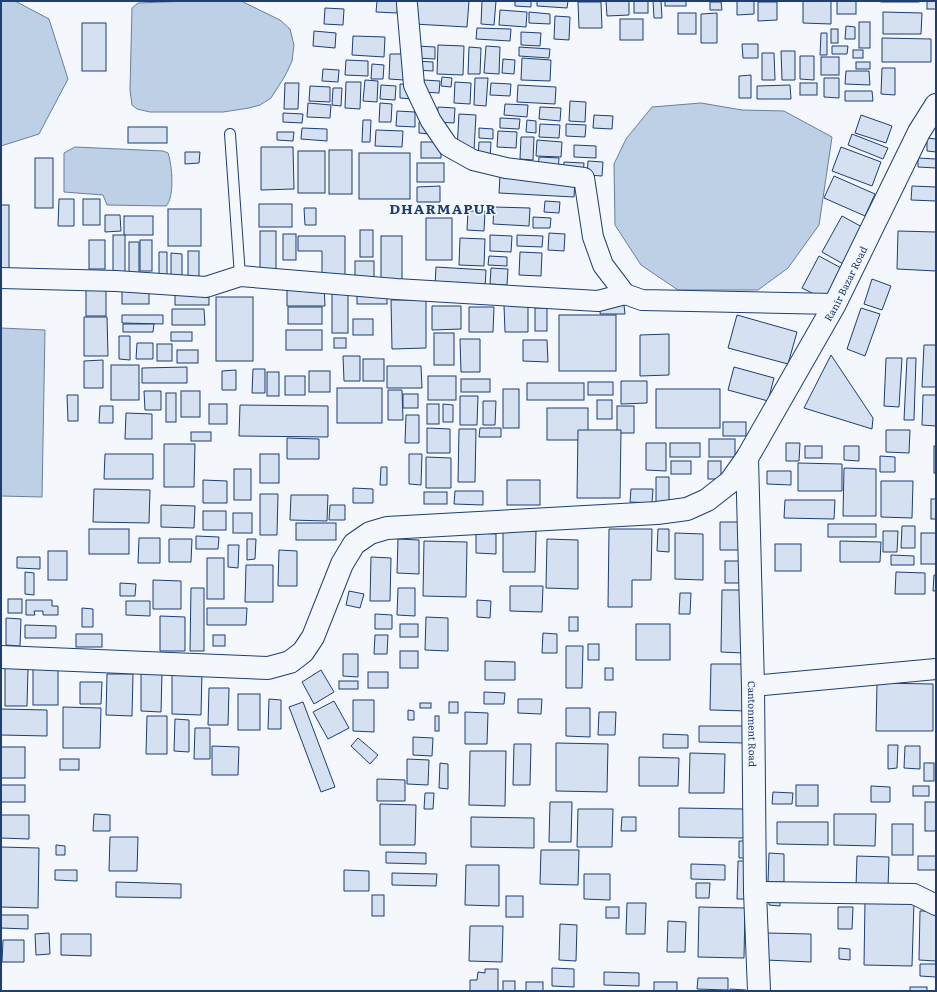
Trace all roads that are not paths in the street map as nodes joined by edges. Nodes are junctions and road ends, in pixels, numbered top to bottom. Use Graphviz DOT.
graph roads {
  1 [pos="407,4"];
  2 [pos="936,105"];
  3 [pos="230,134"];
  4 [pos="240,276"];
  5 [pos="1,278"];
  6 [pos="625,294"];
  7 [pos="835,304"];
  8 [pos="748,458"];
  9 [pos="1,657"];
  10 [pos="936,669"];
  11 [pos="753,686"];
  12 [pos="755,892"];
  13 [pos="936,905"];
  14 [pos="760,991"];
  1 -- 6 [label="street"];
  2 -- 7 [label="main road, Ranir Bazar Road"];
  3 -- 4 [label="lane"];
  4 -- 5 [label="street"];
  4 -- 6 [label="street"];
  6 -- 7 [label="street"];
  7 -- 8 [label="main road, Ranir Bazar Road"];
  8 -- 9 [label="main road, Ranir Bazar Road"];
  8 -- 11 [label="main road, Cantonment Road"];
  10 -- 11 [label="street"];
  11 -- 12 [label="main road, Cantonment Road"];
  12 -- 13 [label="street"];
  12 -- 14 [label="main road, Cantonment Road"];
}
